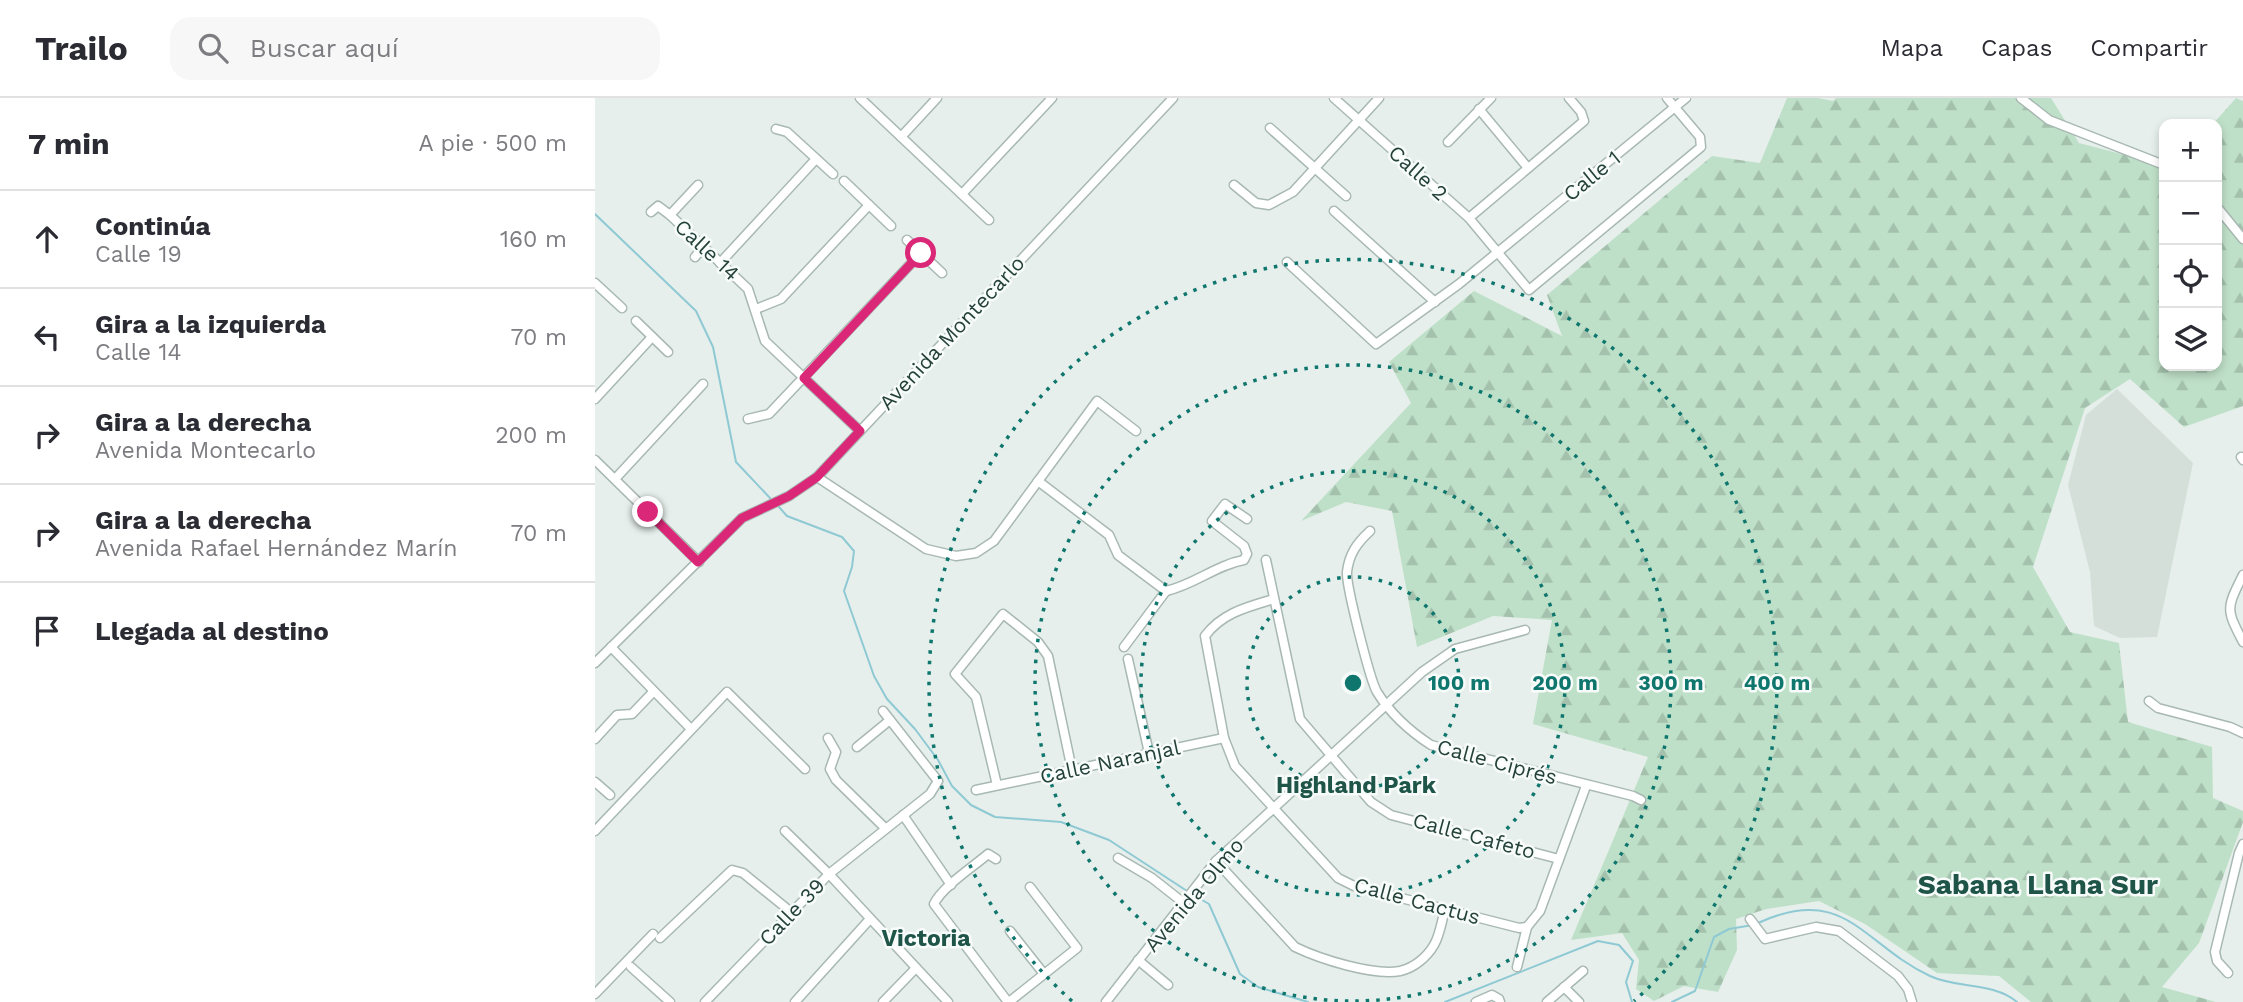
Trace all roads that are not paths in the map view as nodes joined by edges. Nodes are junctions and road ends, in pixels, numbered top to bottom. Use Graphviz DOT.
graph roads {
  1 [pos="859,98"];
  2 [pos="937,98"];
  3 [pos="1052,98"];
  4 [pos="1173,98"];
  5 [pos="1334,98"];
  6 [pos="1379,98"];
  7 [pos="1491,98"];
  8 [pos="1569,98"];
  9 [pos="1667,98"];
  10 [pos="1686,98"];
  11 [pos="2021,98"];
  12 [pos="1675,107"];
  13 [pos="1479,109"];
  14 [pos="1359,121"];
  15 [pos="1270,128"];
  16 [pos="776,129"];
  17 [pos="901,137"];
  18 [pos="1448,142"];
  19 [pos="816,159"];
  20 [pos="2159,163"];
  21 [pos="1528,168"];
  22 [pos="1315,169"];
  23 [pos="834,174"];
  24 [pos="844,181"];
  25 [pos="698,185"];
  26 [pos="1234,185"];
  27 [pos="962,194"];
  28 [pos="1346,196"];
  29 [pos="869,205"];
  30 [pos="1334,211"];
  31 [pos="651,212"];
  32 [pos="2222,213"];
  33 [pos="670,215"];
  34 [pos="1469,218"];
  35 [pos="989,220"];
  36 [pos="891,226"];
  37 [pos="2243,239"];
  38 [pos="907,240"];
  39 [pos="703,247"];
  40 [pos="921,253"];
  41 [pos="1497,253"];
  42 [pos="695,257"];
  43 [pos="1287,262"];
  44 [pos="720,263"];
  45 [pos="942,273"];
  46 [pos="595,283"];
  47 [pos="602,289"];
  48 [pos="595,297"];
  49 [pos="1435,302"];
  50 [pos="622,308"];
  51 [pos="756,309"];
  52 [pos="636,321"];
  53 [pos="652,337"];
  54 [pos="669,352"];
  55 [pos="804,378"];
  56 [pos="703,384"];
  57 [pos="595,399"];
  58 [pos="748,419"];
  59 [pos="860,431"];
  60 [pos="1136,431"];
  61 [pos="595,460"];
  62 [pos="817,477"];
  63 [pos="615,479"];
  64 [pos="1038,481"];
  65 [pos="1247,519"];
  66 [pos="1370,531"];
  67 [pos="1266,560"];
  68 [pos="698,562"];
  69 [pos="2243,575"];
  70 [pos="1166,591"];
  71 [pos="1274,599"];
  72 [pos="1525,630"];
  73 [pos="2243,642"];
  74 [pos="611,647"];
  75 [pos="1124,647"];
  76 [pos="1128,659"];
  77 [pos="595,663"];
  78 [pos="653,692"];
  79 [pos="2149,701"];
  80 [pos="1387,704"];
  81 [pos="883,711"];
  82 [pos="890,720"];
  83 [pos="691,729"];
  84 [pos="2243,733"];
  85 [pos="595,738"];
  86 [pos="828,738"];
  87 [pos="1224,738"];
  88 [pos="857,747"];
  89 [pos="1149,753"];
  90 [pos="1330,756"];
  91 [pos="805,769"];
  92 [pos="1072,769"];
  93 [pos="595,782"];
  94 [pos="997,785"];
  95 [pos="1586,786"];
  96 [pos="976,790"];
  97 [pos="610,796"];
  98 [pos="1641,800"];
  99 [pos="1272,808"];
  100 [pos="903,815"];
  101 [pos="884,828"];
  102 [pos="595,831"];
  103 [pos="785,831"];
  104 [pos="2243,844"];
  105 [pos="1118,858"];
  106 [pos="996,859"];
  107 [pos="1559,859"];
  108 [pos="1216,861"];
  109 [pos="829,874"];
  110 [pos="951,885"];
  111 [pos="1030,887"];
  112 [pos="1185,904"];
  113 [pos="1445,909"];
  114 [pos="791,912"];
  115 [pos="870,919"];
  116 [pos="1749,919"];
  117 [pos="1527,927"];
  118 [pos="1010,931"];
  119 [pos="1138,960"];
  120 [pos="631,967"];
  121 [pos="1517,967"];
  122 [pos="916,968"];
  123 [pos="1583,971"];
  124 [pos="1044,974"];
  125 [pos="2228,974"];
  126 [pos="1168,985"];
  127 [pos="1564,987"];
  128 [pos="595,994"];
  129 [pos="670,1002"];
  130 [pos="705,1002"];
  131 [pos="795,1002"];
  132 [pos="883,1002"];
  133 [pos="948,1002"];
  134 [pos="1008,1002"];
  135 [pos="1106,1002"];
  136 [pos="1476,1002"];
  137 [pos="1500,1002"];
  138 [pos="1547,1002"];
  139 [pos="1579,1002"];
  140 [pos="1912,1002"];
  1 -- 17 [label="street"];
  2 -- 17 [label="street"];
  3 -- 27 [label="street"];
  4 -- 59 [label="street, Avenida Montecarlo"];
  5 -- 14 [label="street, Calle 2"];
  6 -- 14 [label="street"];
  7 -- 13 [label="street"];
  8 -- 21 [label="street"];
  9 -- 12 [label="street"];
  10 -- 12 [label="street, Calle 1"];
  11 -- 20 [label="street"];
  12 -- 41 [label="street, Calle 1"];
  12 -- 41 [label="street, Calle 2"];
  13 -- 18 [label="street"];
  13 -- 21 [label="street"];
  14 -- 22 [label="street"];
  14 -- 34 [label="street, Calle 2"];
  15 -- 22 [label="street"];
  16 -- 19 [label="street"];
  17 -- 27 [label="street"];
  19 -- 23 [label="street"];
  19 -- 44 [label="street"];
  21 -- 34 [label="street"];
  22 -- 26 [label="street"];
  22 -- 28 [label="street"];
  24 -- 29 [label="street"];
  25 -- 33 [label="street"];
  27 -- 35 [label="street"];
  29 -- 36 [label="street"];
  29 -- 51 [label="street"];
  30 -- 49 [label="street"];
  31 -- 33 [label="street, Calle 14"];
  32 -- 37 [label="street"];
  33 -- 39 [label="street, Calle 14"];
  34 -- 41 [label="street, Calle 2"];
  38 -- 40 [label="street"];
  39 -- 42 [label="street"];
  39 -- 44 [label="street, Calle 14"];
  40 -- 45 [label="street"];
  40 -- 55 [label="street"];
  41 -- 49 [label="street, Calle 1"];
  43 -- 49 [label="street, Calle 1"];
  44 -- 51 [label="street, Calle 14"];
  46 -- 47 [label="street"];
  47 -- 48 [label="street"];
  47 -- 50 [label="street"];
  51 -- 55 [label="street, Calle 14"];
  52 -- 53 [label="street"];
  53 -- 54 [label="street"];
  53 -- 57 [label="street"];
  55 -- 58 [label="street"];
  55 -- 59 [label="street, Calle 14"];
  56 -- 63 [label="street"];
  59 -- 62 [label="street, Avenida Montecarlo"];
  60 -- 64 [label="street"];
  61 -- 63 [label="street"];
  62 -- 64 [label="street"];
  62 -- 68 [label="street, Avenida Montecarlo"];
  63 -- 68 [label="street"];
  64 -- 70 [label="street"];
  65 -- 70 [label="street"];
  66 -- 80 [label="street, Calle Ciprés"];
  67 -- 71 [label="street, Calle Cafeto"];
  68 -- 74 [label="street, Avenida Montecarlo"];
  69 -- 73 [label="street"];
  70 -- 75 [label="street"];
  71 -- 87 [label="street, Calle Cactus"];
  71 -- 90 [label="street, Calle Cafeto"];
  72 -- 80 [label="street, Avenida Olmo"];
  74 -- 77 [label="street, Avenida Montecarlo"];
  74 -- 78 [label="street"];
  76 -- 89 [label="street"];
  78 -- 83 [label="street"];
  78 -- 85 [label="street"];
  79 -- 84 [label="street"];
  80 -- 90 [label="street, Avenida Olmo"];
  80 -- 95 [label="street, Calle Ciprés"];
  81 -- 82 [label="street, Calle 39"];
  82 -- 88 [label="street"];
  82 -- 100 [label="street, Calle 39"];
  83 -- 91 [label="street"];
  83 -- 102 [label="street"];
  86 -- 101 [label="street"];
  87 -- 89 [label="street, Calle Naranjal"];
  87 -- 99 [label="street, Calle Cactus"];
  89 -- 92 [label="street, Calle Naranjal"];
  90 -- 99 [label="street, Avenida Olmo"];
  90 -- 107 [label="street, Calle Cafeto"];
  92 -- 94 [label="street, Calle Naranjal"];
  92 -- 94 [label="street"];
  93 -- 97 [label="street"];
  94 -- 96 [label="street, Calle Naranjal"];
  95 -- 98 [label="street, Calle Ciprés"];
  95 -- 107 [label="street"];
  99 -- 108 [label="street, Avenida Olmo"];
  99 -- 113 [label="street, Calle Cactus"];
  100 -- 101 [label="street, Calle 39"];
  100 -- 110 [label="street"];
  101 -- 109 [label="street, Calle 39"];
  103 -- 109 [label="street"];
  104 -- 125 [label="street"];
  105 -- 112 [label="street"];
  106 -- 110 [label="street"];
  107 -- 117 [label="street"];
  108 -- 112 [label="street, Avenida Olmo"];
  108 -- 113 [label="street"];
  109 -- 114 [label="street, Calle 39"];
  109 -- 115 [label="street"];
  110 -- 134 [label="street"];
  111 -- 124 [label="street"];
  112 -- 119 [label="street, Avenida Olmo"];
  113 -- 117 [label="street, Calle Cactus"];
  114 -- 128 [label="street"];
  114 -- 130 [label="street, Calle 39"];
  115 -- 122 [label="street"];
  115 -- 131 [label="street"];
  116 -- 140 [label="street"];
  117 -- 121 [label="street"];
  118 -- 124 [label="street"];
  119 -- 126 [label="street"];
  119 -- 135 [label="street, Avenida Olmo"];
  120 -- 129 [label="street"];
  122 -- 132 [label="street"];
  122 -- 133 [label="street"];
  123 -- 127 [label="street"];
  124 -- 134 [label="street"];
  127 -- 138 [label="street"];
  127 -- 139 [label="street"];
  136 -- 137 [label="street"];
}
